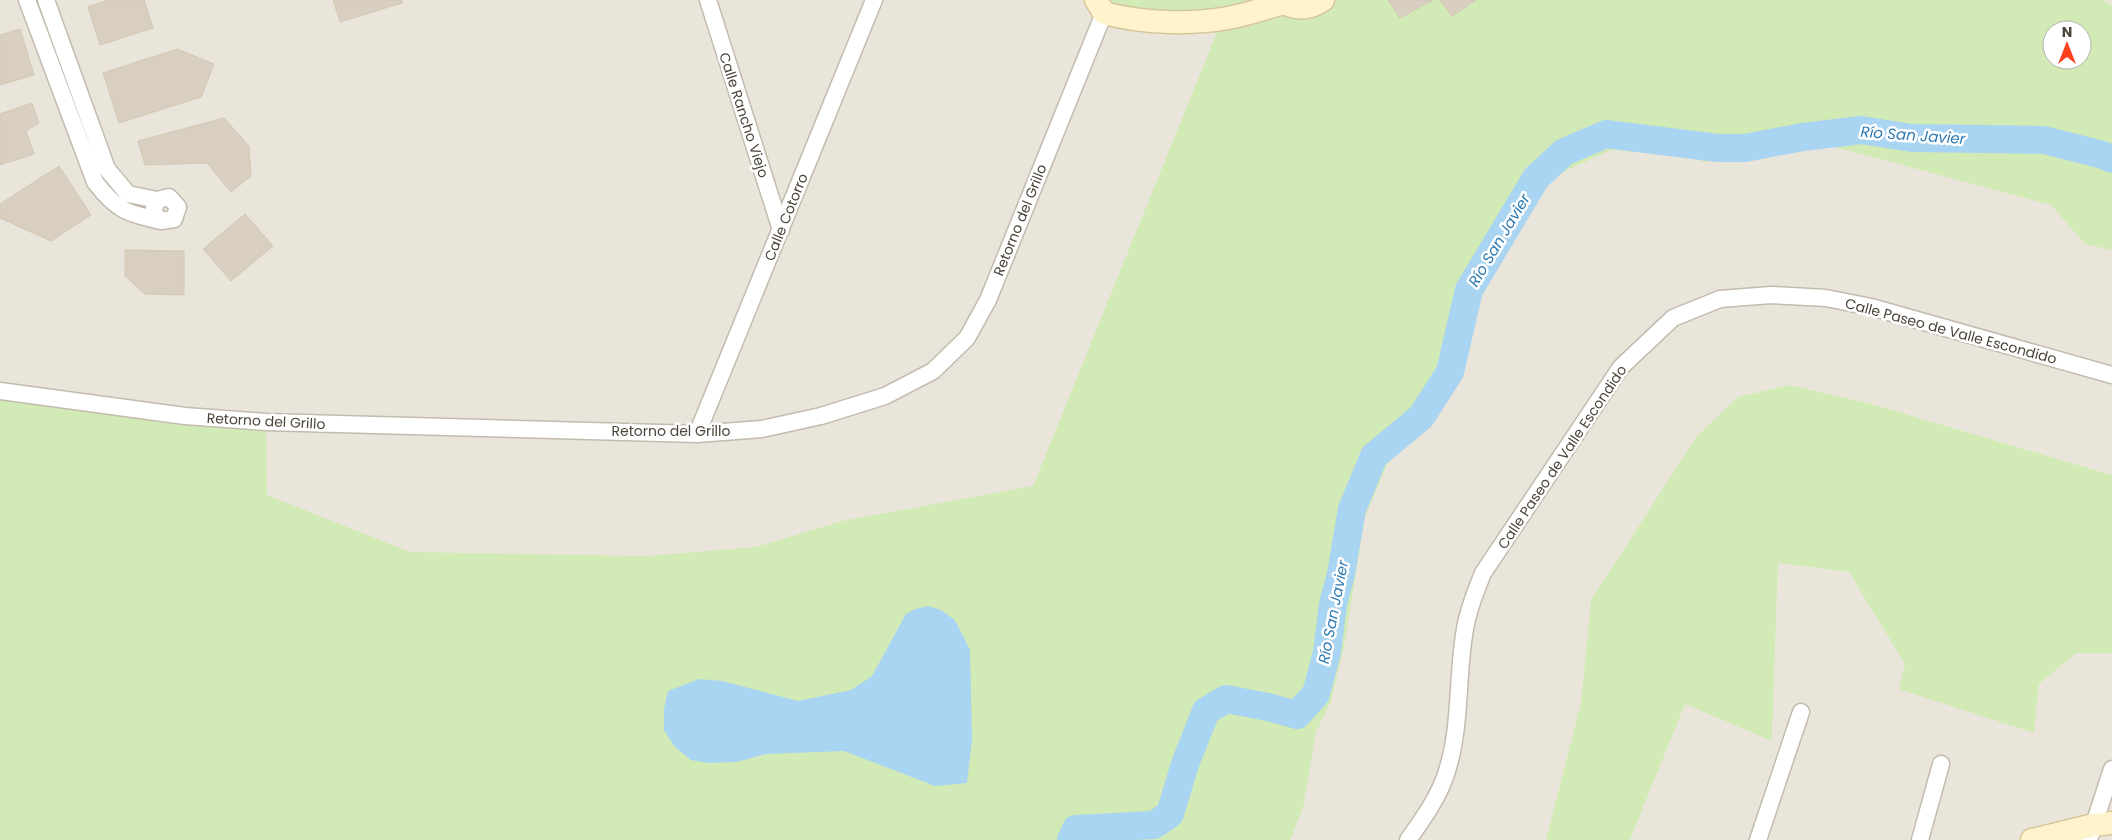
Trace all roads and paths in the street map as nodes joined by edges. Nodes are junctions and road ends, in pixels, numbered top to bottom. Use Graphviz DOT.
graph roads {
  1 [pos="27,0"];
  2 [pos="46,0"];
  3 [pos="708,0"];
  4 [pos="874,0"];
  5 [pos="1323,0"];
  6 [pos="1282,1"];
  7 [pos="1100,6"];
  8 [pos="1136,9"];
  9 [pos="157,200"];
  10 [pos="161,221"];
  11 [pos="781,230"];
  12 [pos="2112,375"];
  13 [pos="0,391"];
  14 [pos="697,434"];
  15 [pos="1801,712"];
  16 [pos="1941,764"];
  17 [pos="2112,769"];
  18 [pos="2098,829"];
  19 [pos="1408,840"];
  20 [pos="1758,840"];
  21 [pos="1920,840"];
  22 [pos="2032,840"];
  1 -- 10 [label="street"];
  2 -- 9 [label="street"];
  3 -- 11 [label="street, Calle Rancho Viejo"];
  4 -- 11 [label="street, Calle Cotorro"];
  5 -- 6 [label="street"];
  6 -- 8 [label="street"];
  7 -- 8 [label="street"];
  7 -- 14 [label="street, Retorno del Grillo"];
  9 -- 10 [label="street"];
  9 -- 10 [label="street"];
  11 -- 14 [label="street, Calle Cotorro"];
  12 -- 19 [label="street, Calle Paseo de Valle Escondido"];
  13 -- 14 [label="street, Retorno del Grillo"];
  15 -- 20 [label="street"];
  16 -- 21 [label="street"];
  17 -- 18 [label="street"];
  18 -- 22 [label="street"];
}
